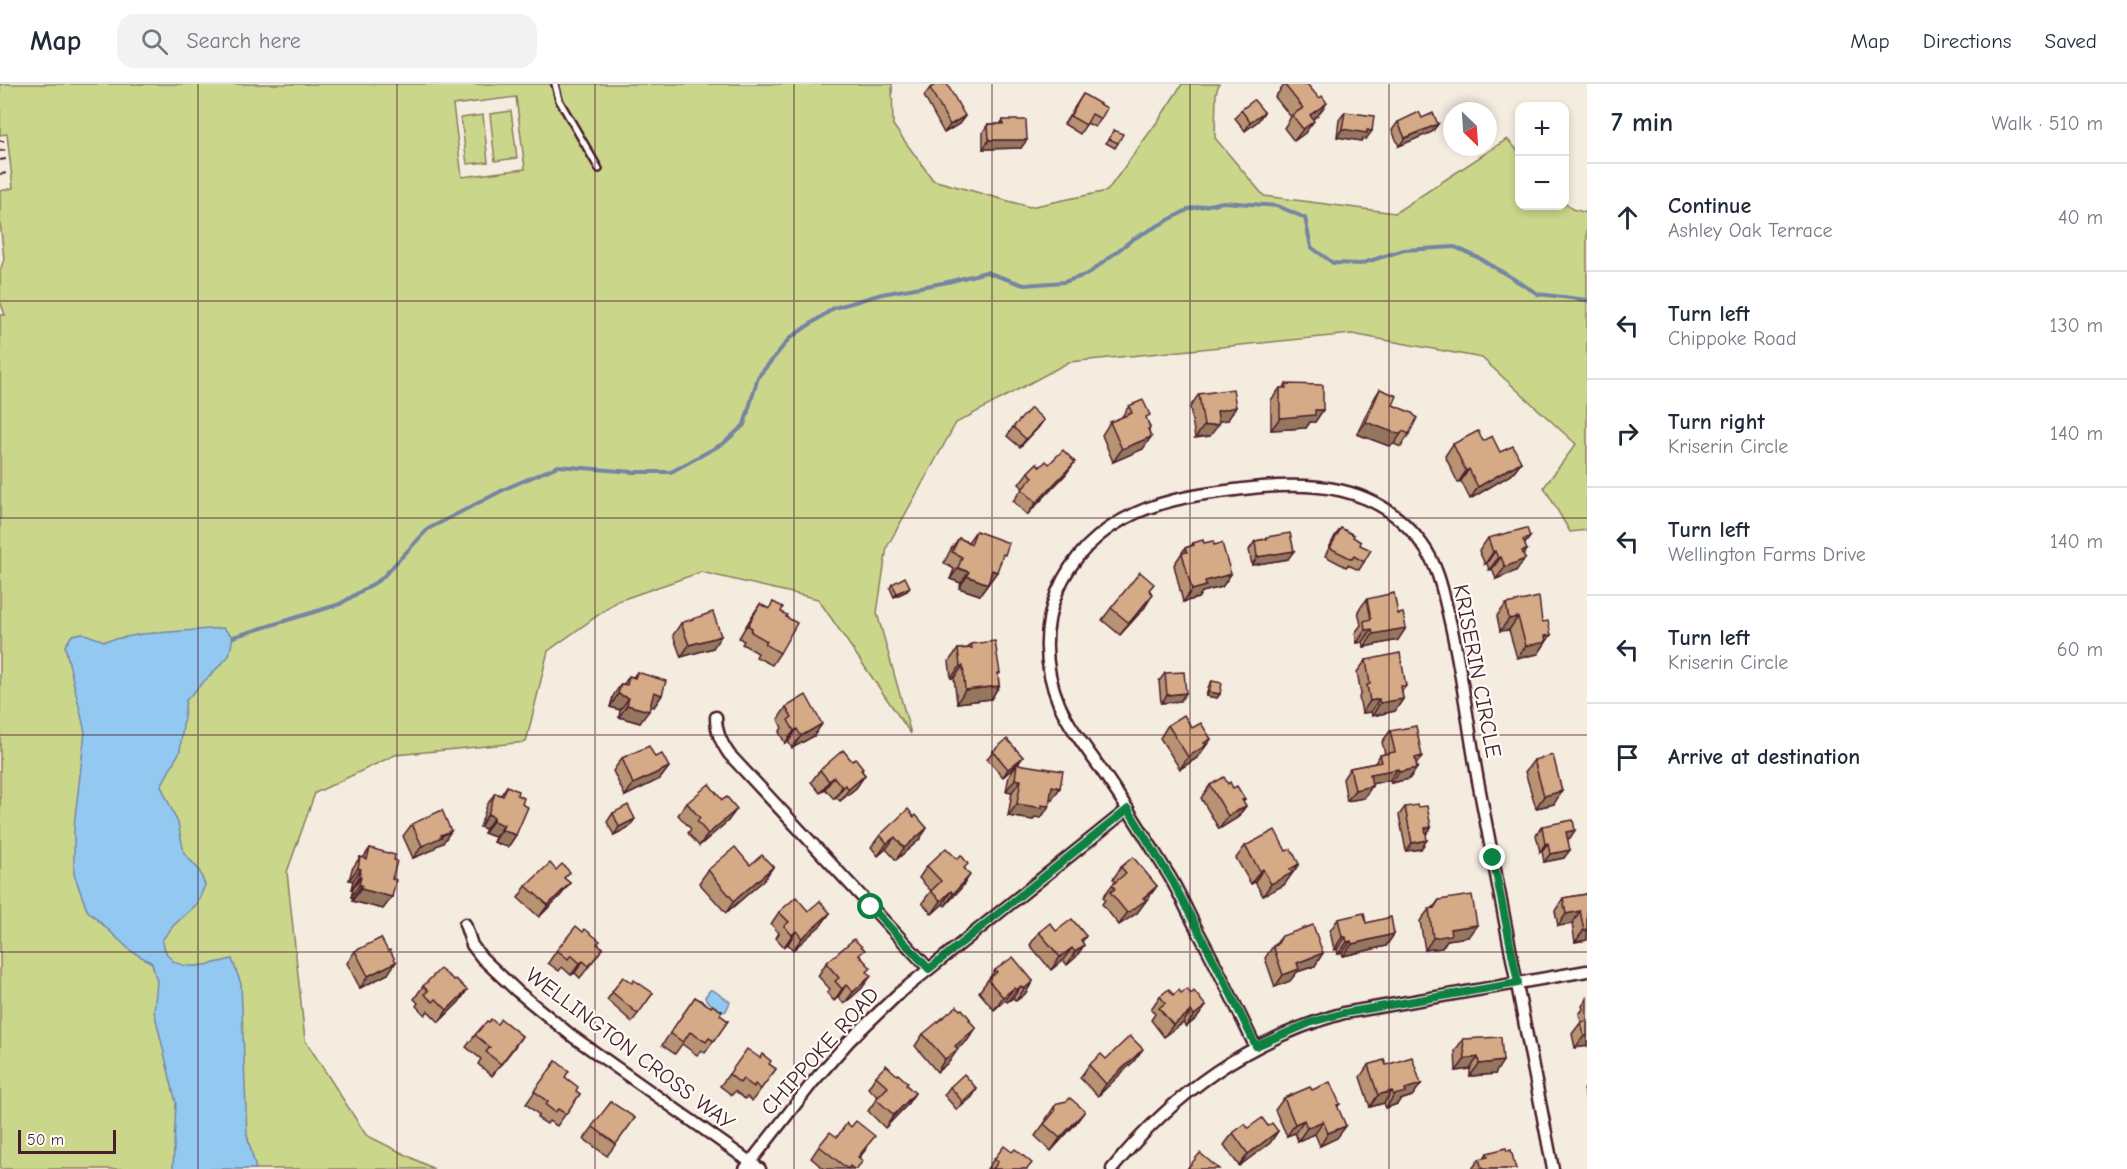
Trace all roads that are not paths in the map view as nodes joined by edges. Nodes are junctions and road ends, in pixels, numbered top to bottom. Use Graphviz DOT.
graph roads {
  1 [pos="555,84"];
  2 [pos="599,168"];
  3 [pos="716,717"];
  4 [pos="1128,809"];
  5 [pos="465,924"];
  6 [pos="929,969"];
  7 [pos="1587,970"];
  8 [pos="1518,983"];
  9 [pos="1256,1046"];
  10 [pos="748,1165"];
  11 [pos="760,1169"];
  12 [pos="1112,1169"];
  13 [pos="1553,1169"];
  1 -- 2 [label="lane"];
  3 -- 6 [label="street"];
  4 -- 6 [label="street, CHIPPOKE ROAD"];
  4 -- 8 [label="street, KRISERIN CIRCLE"];
  4 -- 9 [label="street, KRISERIN CIRCLE"];
  5 -- 10 [label="street, WELLINGTON CROSS WAY"];
  6 -- 10 [label="street, CHIPPOKE ROAD"];
  7 -- 8 [label="street"];
  8 -- 9 [label="street"];
  8 -- 13 [label="street, KRISERIN CIRCLE"];
  9 -- 12 [label="street"];
  10 -- 11 [label="street, WELLINGTON CROSS WAY"];
}
